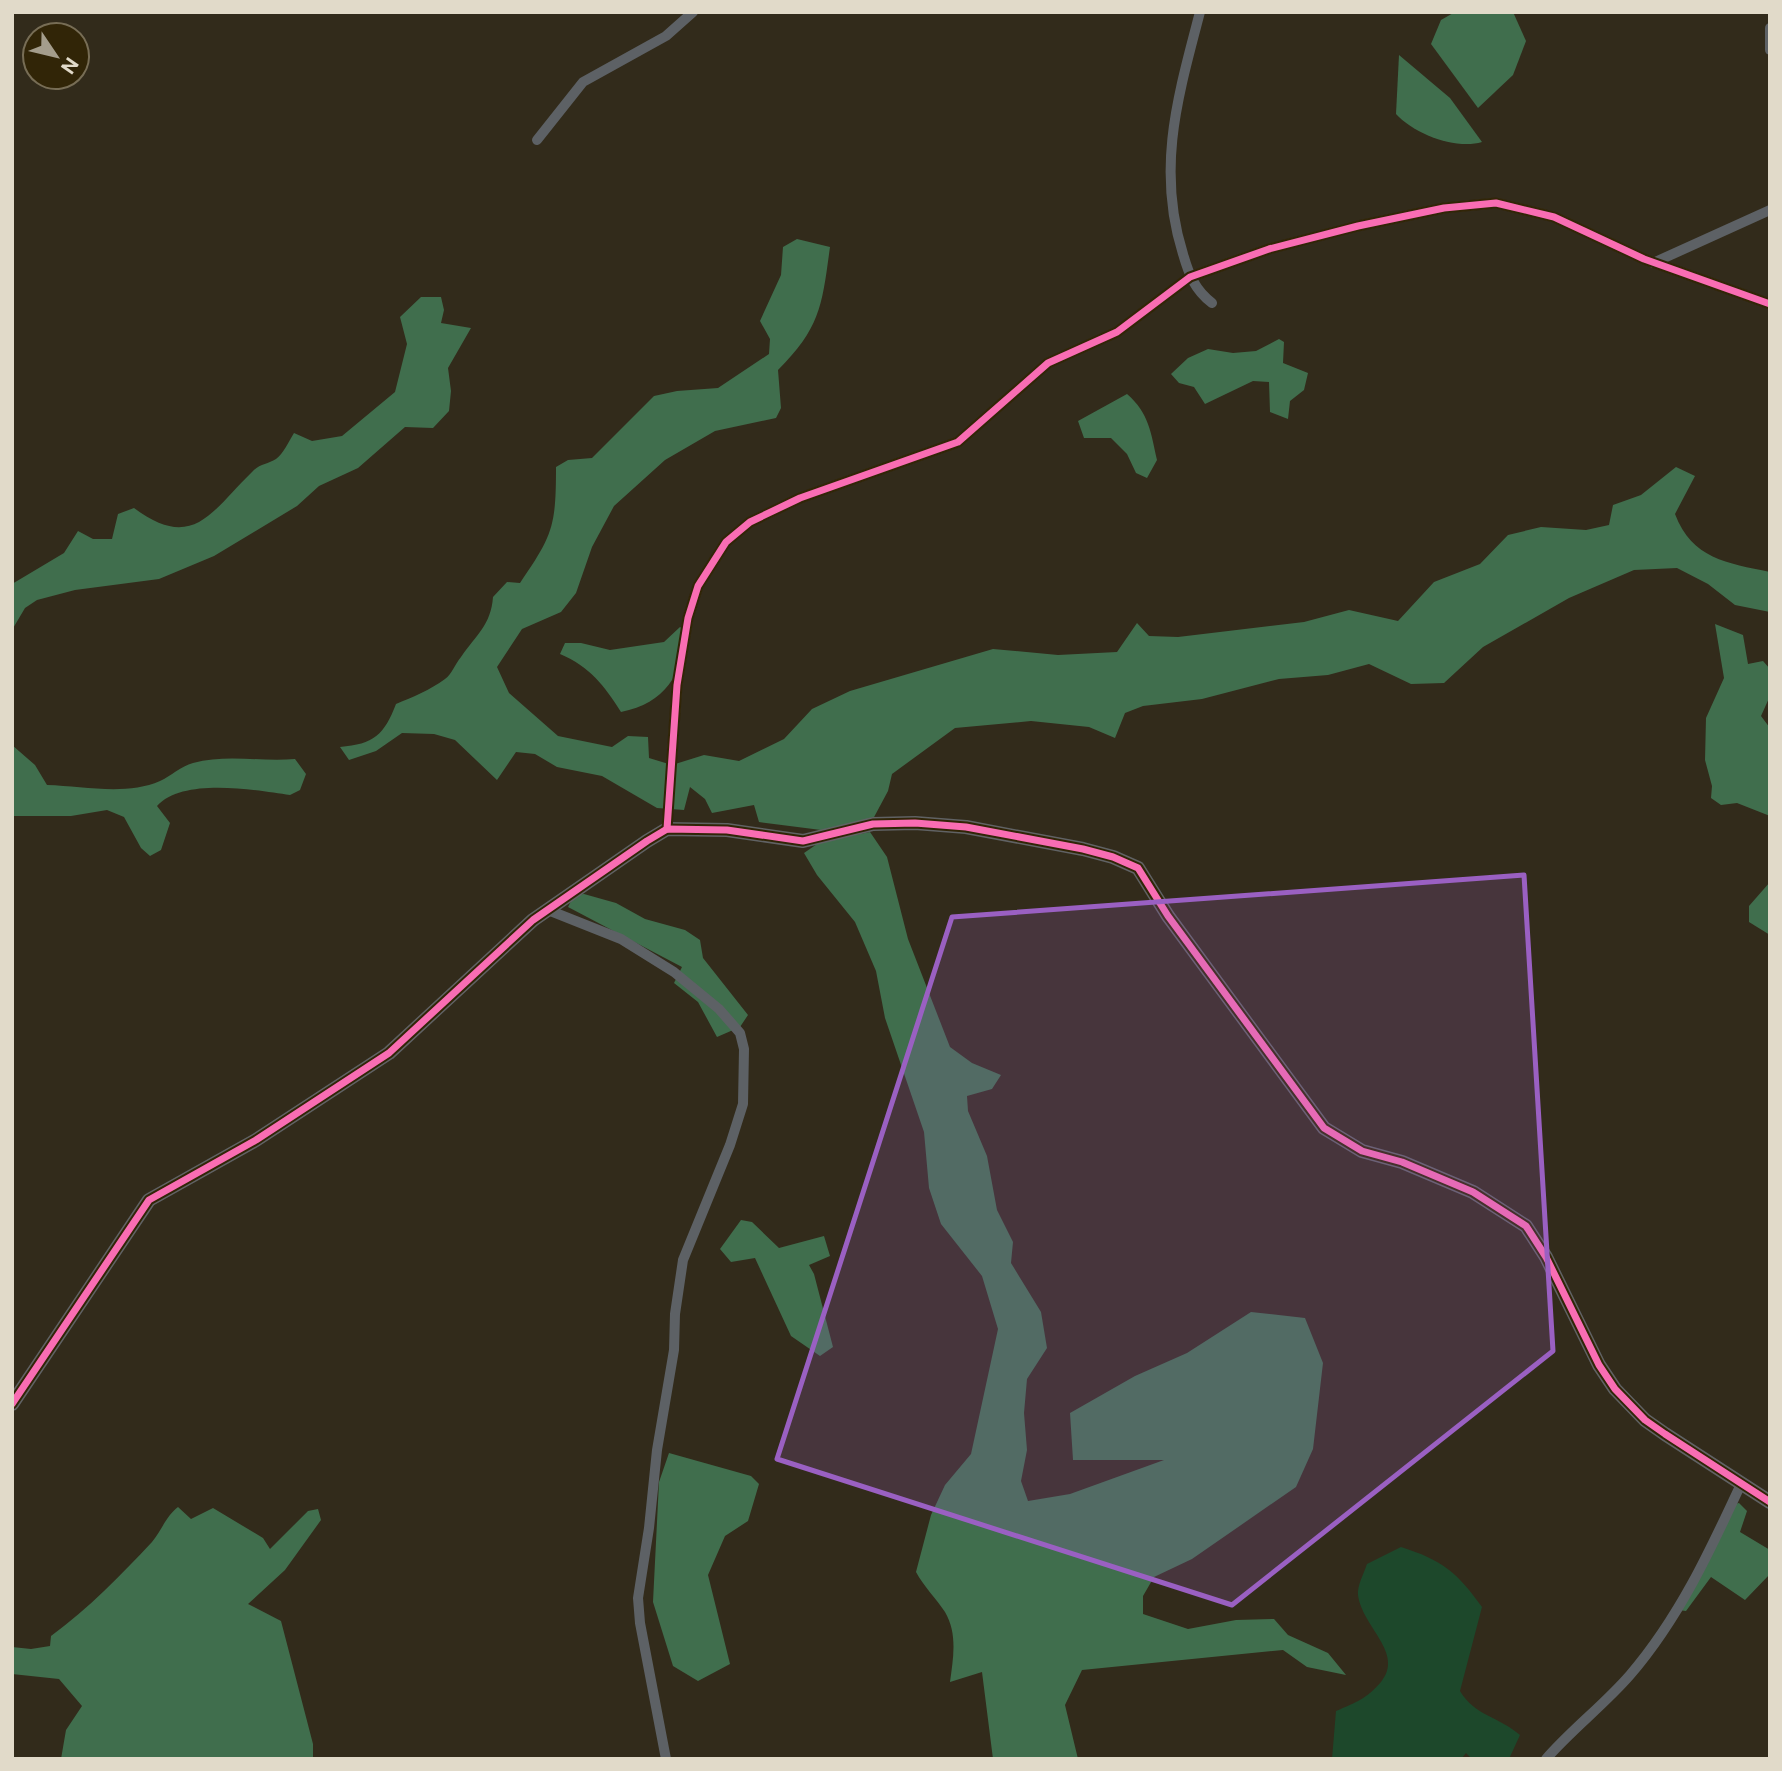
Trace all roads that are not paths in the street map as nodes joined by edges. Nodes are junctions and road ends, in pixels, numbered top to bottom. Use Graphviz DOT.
graph roads {
  1 [pos="693,12"];
  2 [pos="1200,12"];
  3 [pos="1770,28"];
  4 [pos="1770,50"];
  5 [pos="537,140"];
  6 [pos="1770,210"];
  7 [pos="1653,262"];
  8 [pos="1190,277"];
  9 [pos="1212,303"];
  10 [pos="1770,304"];
  11 [pos="667,829"];
  12 [pos="548,910"];
  13 [pos="12,1404"];
  14 [pos="1741,1484"];
  15 [pos="1770,1502"];
  16 [pos="666,1759"];
  17 [pos="1546,1759"];
  1 -- 5 [label="street"];
  2 -- 8 [label="street"];
  3 -- 4 [label="street"];
  6 -- 7 [label="street"];
  7 -- 8 [label="street"];
  7 -- 10 [label="street"];
  8 -- 9 [label="street"];
  8 -- 11 [label="street"];
  11 -- 12 [label="street"];
  11 -- 14 [label="street"];
  12 -- 13 [label="street"];
  12 -- 16 [label="street"];
  14 -- 15 [label="street"];
  14 -- 17 [label="street"];
}
